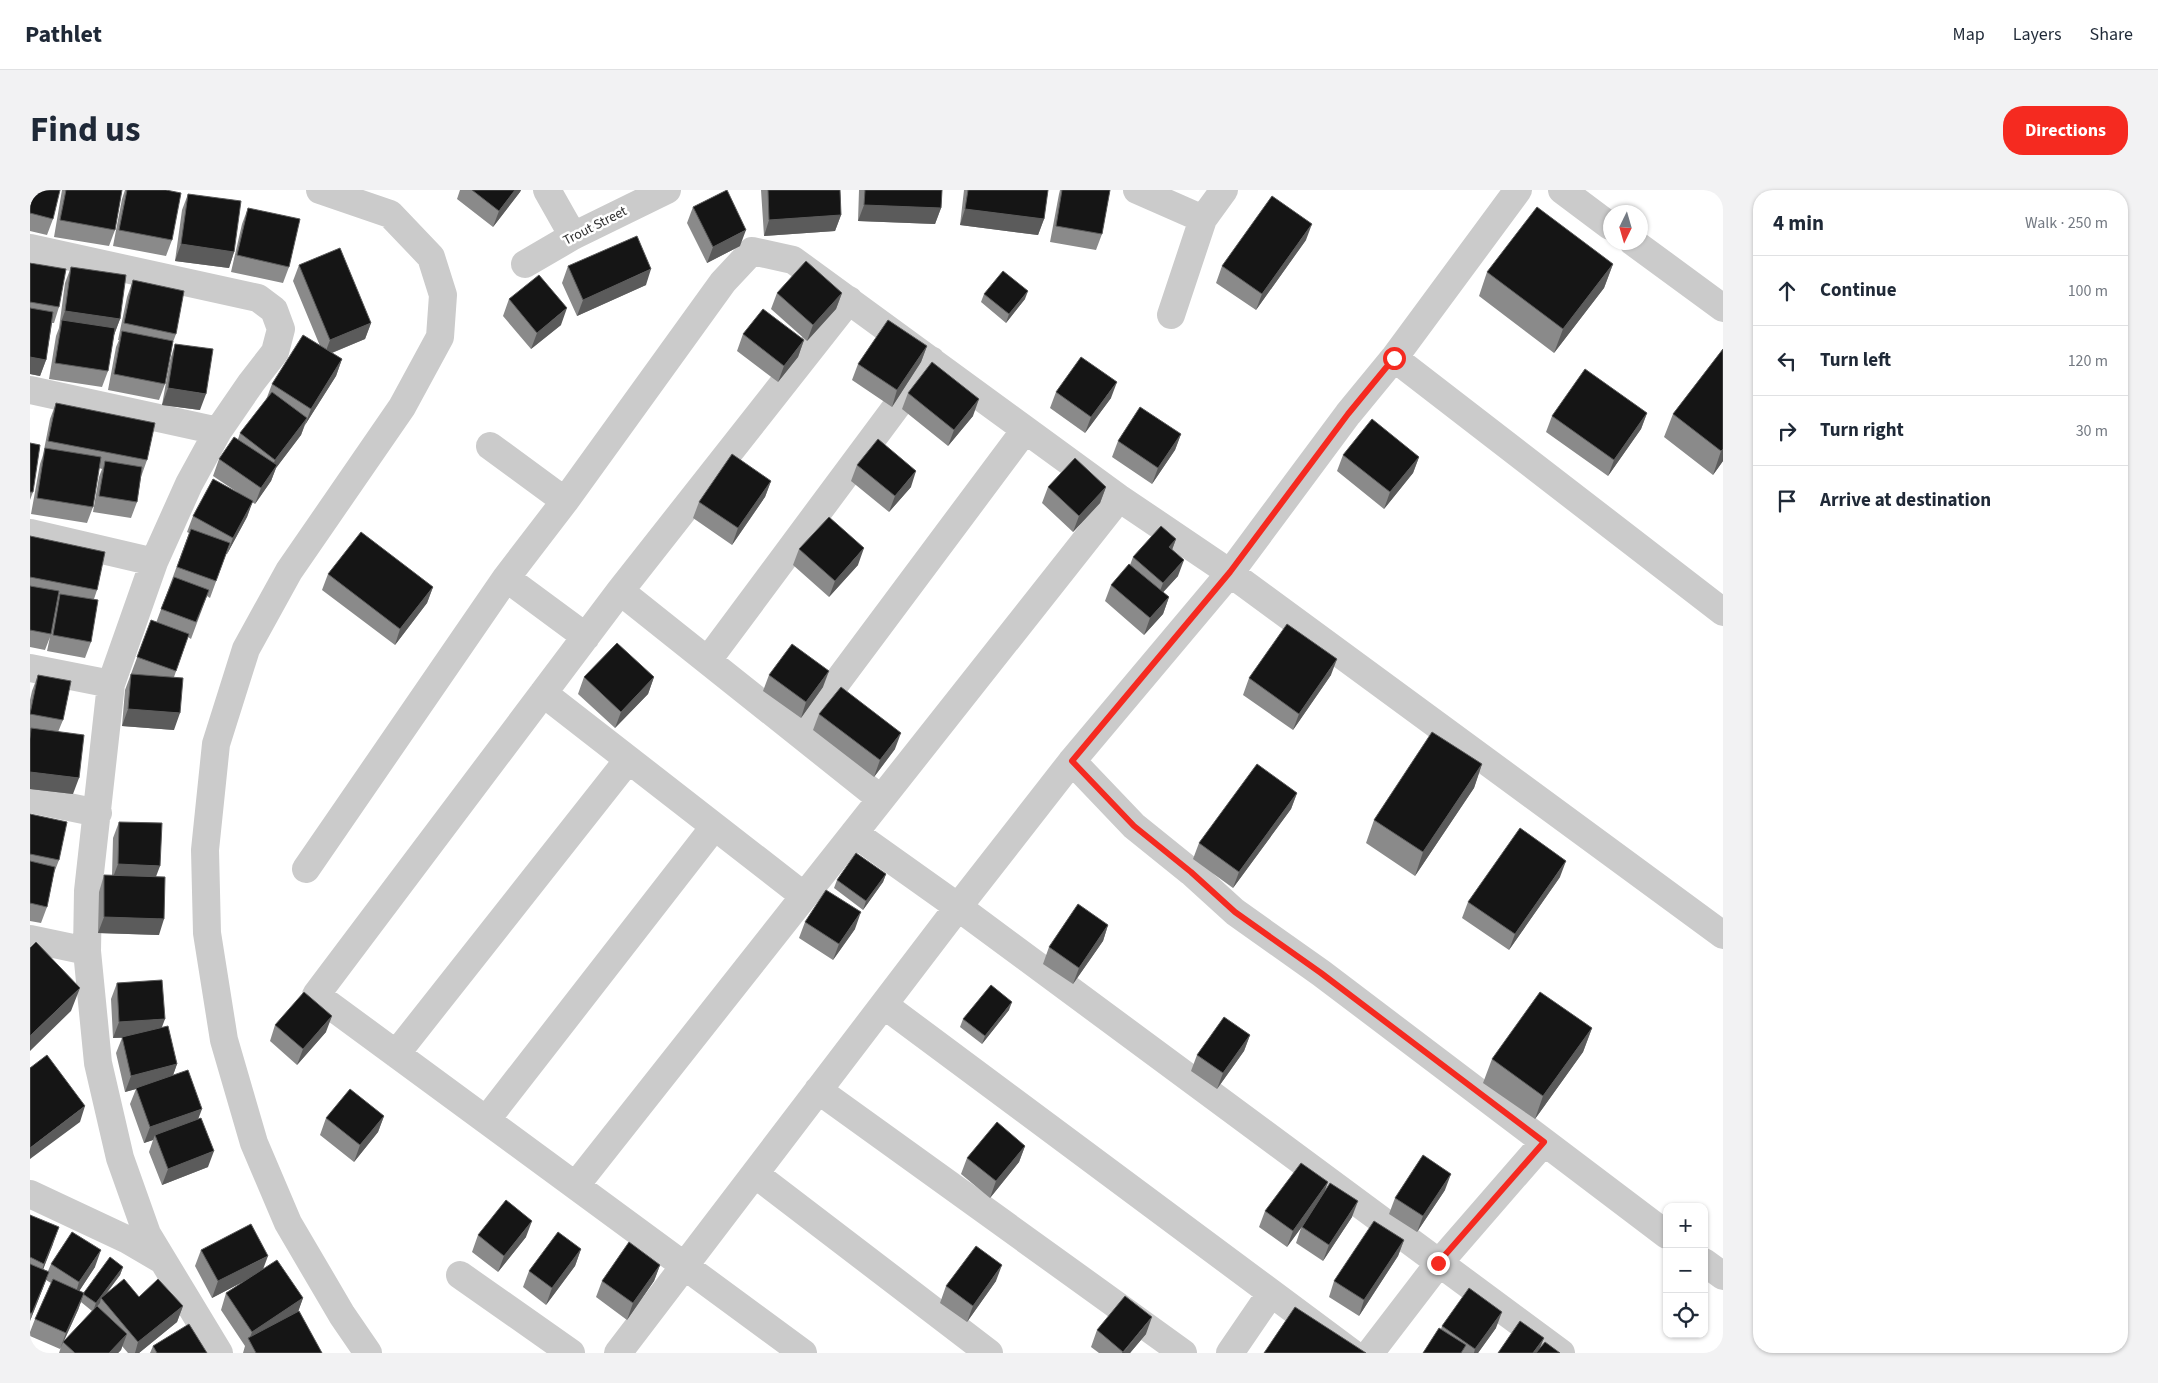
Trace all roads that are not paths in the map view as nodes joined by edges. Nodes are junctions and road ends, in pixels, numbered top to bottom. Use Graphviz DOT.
graph roads {
  1 [pos="320,190"];
  2 [pos="547,190"];
  3 [pos="667,190"];
  4 [pos="1137,190"];
  5 [pos="1224,190"];
  6 [pos="1518,190"];
  7 [pos="1562,190"];
  8 [pos="1203,219"];
  9 [pos="1603,221"];
  10 [pos="573,236"];
  11 [pos="30,248"];
  12 [pos="1644,250"];
  13 [pos="525,264"];
  14 [pos="849,300"];
  15 [pos="1723,308"];
  16 [pos="1171,315"];
  17 [pos="1394,358"];
  18 [pos="931,360"];
  19 [pos="30,390"];
  20 [pos="1025,430"];
  21 [pos="218,431"];
  22 [pos="490,446"];
  23 [pos="1119,498"];
  24 [pos="565,501"];
  25 [pos="30,533"];
  26 [pos="154,562"];
  27 [pos="1230,572"];
  28 [pos="506,578"];
  29 [pos="620,591"];
  30 [pos="1723,612"];
  31 [pos="586,637"];
  32 [pos="708,660"];
  33 [pos="30,668"];
  34 [pos="111,684"];
  35 [pos="543,693"];
  36 [pos="799,733"];
  37 [pos="628,760"];
  38 [pos="1072,761"];
  39 [pos="30,799"];
  40 [pos="881,799"];
  41 [pos="98,812"];
  42 [pos="714,827"];
  43 [pos="854,833"];
  44 [pos="306,869"];
  45 [pos="804,896"];
  46 [pos="958,907"];
  47 [pos="1723,935"];
  48 [pos="30,939"];
  49 [pos="87,951"];
  50 [pos="884,1005"];
  51 [pos="396,1054"];
  52 [pos="818,1090"];
  53 [pos="487,1120"];
  54 [pos="1544,1142"];
  55 [pos="755,1174"];
  56 [pos="576,1185"];
  57 [pos="30,1194"];
  58 [pos="1663,1232"];
  59 [pos="162,1260"];
  60 [pos="1438,1263"];
  61 [pos="686,1265"];
  62 [pos="1708,1265"];
  63 [pos="460,1275"];
  64 [pos="1723,1276"];
  65 [pos="1271,1293"];
  66 [pos="219,1353"];
  67 [pos="368,1353"];
  68 [pos="571,1353"];
  69 [pos="618,1353"];
  70 [pos="803,1353"];
  71 [pos="989,1353"];
  72 [pos="1183,1353"];
  73 [pos="1230,1353"];
  74 [pos="1352,1353"];
  75 [pos="1370,1353"];
  76 [pos="1561,1353"];
  1 -- 67 [label="street"];
  2 -- 10 [label="street"];
  3 -- 10 [label="street, Trout Street"];
  4 -- 8 [label="street"];
  5 -- 8 [label="street"];
  6 -- 17 [label="street"];
  7 -- 9 [label="street"];
  8 -- 16 [label="street"];
  10 -- 13 [label="street, Trout Street"];
  11 -- 21 [label="street"];
  12 -- 15 [label="street"];
  14 -- 18 [label="street"];
  14 -- 24 [label="street"];
  14 -- 29 [label="street"];
  17 -- 27 [label="street"];
  17 -- 30 [label="street"];
  18 -- 20 [label="street"];
  18 -- 32 [label="street"];
  19 -- 21 [label="street"];
  20 -- 23 [label="street"];
  20 -- 36 [label="street"];
  21 -- 26 [label="street"];
  22 -- 24 [label="street"];
  23 -- 27 [label="street"];
  23 -- 40 [label="street"];
  24 -- 28 [label="street"];
  25 -- 26 [label="street"];
  26 -- 34 [label="street"];
  27 -- 38 [label="street"];
  27 -- 47 [label="street"];
  28 -- 31 [label="street"];
  28 -- 44 [label="street"];
  29 -- 31 [label="street"];
  29 -- 32 [label="street"];
  31 -- 35 [label="street"];
  32 -- 36 [label="street"];
  33 -- 34 [label="street"];
  34 -- 41 [label="street"];
  35 -- 37 [label="street"];
  35 -- 51 [label="street"];
  36 -- 40 [label="street"];
  37 -- 42 [label="street"];
  37 -- 51 [label="street"];
  38 -- 46 [label="street"];
  38 -- 54 [label="street"];
  39 -- 41 [label="street"];
  40 -- 43 [label="street"];
  41 -- 49 [label="street"];
  42 -- 45 [label="street"];
  42 -- 53 [label="street"];
  43 -- 45 [label="street"];
  43 -- 46 [label="street"];
  45 -- 56 [label="street"];
  46 -- 50 [label="street"];
  46 -- 60 [label="street"];
  48 -- 49 [label="street"];
  49 -- 59 [label="street"];
  50 -- 52 [label="street"];
  50 -- 65 [label="street"];
  51 -- 53 [label="street"];
  52 -- 55 [label="street"];
  52 -- 72 [label="street"];
  53 -- 56 [label="street"];
  54 -- 58 [label="street"];
  54 -- 60 [label="street"];
  55 -- 61 [label="street"];
  55 -- 71 [label="street"];
  56 -- 61 [label="street"];
  57 -- 59 [label="street"];
  59 -- 66 [label="street"];
  60 -- 75 [label="street"];
  60 -- 76 [label="street"];
  61 -- 69 [label="street"];
  61 -- 70 [label="street"];
  62 -- 64 [label="street"];
  63 -- 68 [label="street"];
  65 -- 73 [label="street"];
  65 -- 74 [label="street"];
}
